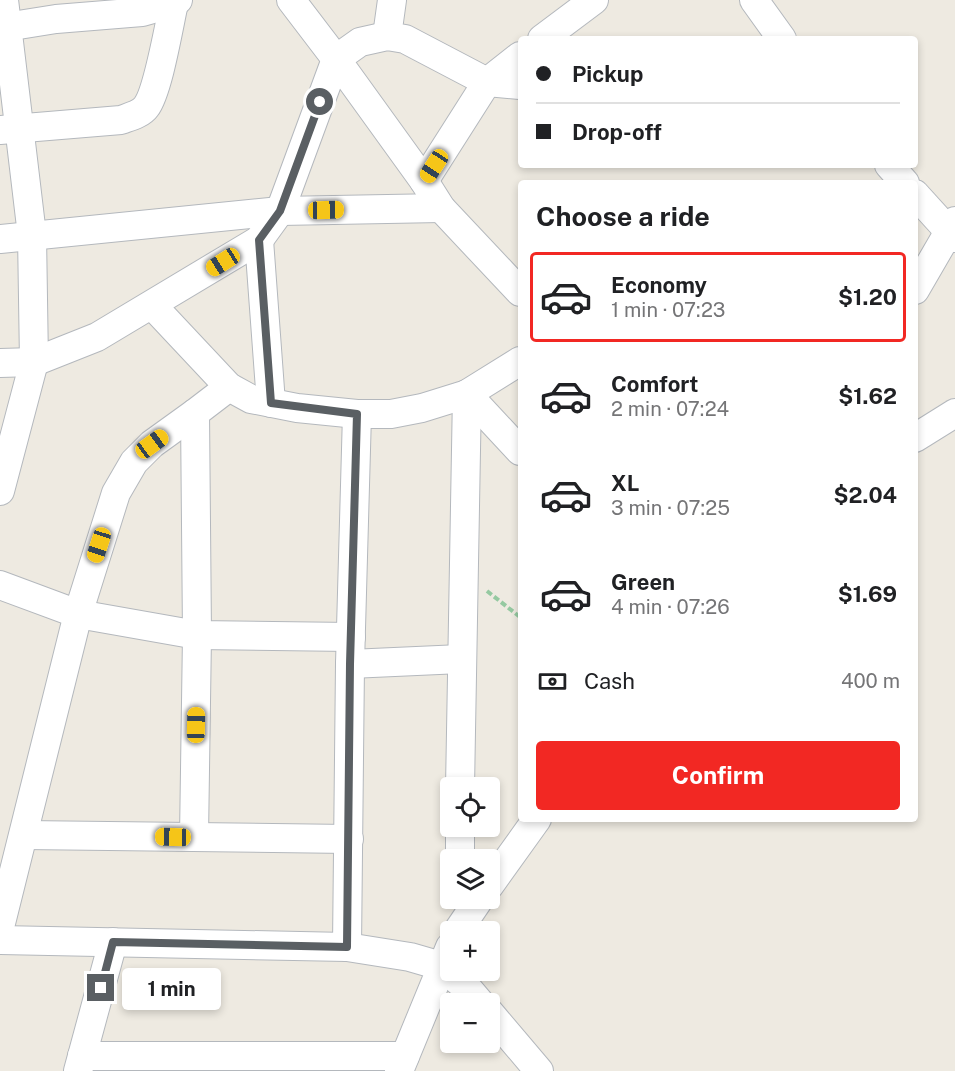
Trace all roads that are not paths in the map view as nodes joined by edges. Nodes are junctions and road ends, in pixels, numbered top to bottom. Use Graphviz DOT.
graph roads {
  1 [pos="291,0"];
  2 [pos="392,0"];
  3 [pos="594,0"];
  4 [pos="754,0"];
  5 [pos="176,2"];
  6 [pos="4,18"];
  7 [pos="387,36"];
  8 [pos="547,36"];
  9 [pos="780,36"];
  10 [pos="518,58"];
  11 [pos="336,59"];
  12 [pos="487,82"];
  13 [pos="518,85"];
  14 [pos="10,129"];
  15 [pos="424,181"];
  16 [pos="918,196"];
  17 [pos="441,208"];
  18 [pos="280,211"];
  19 [pos="953,230"];
  20 [pos="32,235"];
  21 [pos="0,239"];
  22 [pos="259,240"];
  23 [pos="918,285"];
  24 [pos="518,290"];
  25 [pos="152,305"];
  26 [pos="518,361"];
  27 [pos="34,362"];
  28 [pos="0,363"];
  29 [pos="229,387"];
  30 [pos="467,394"];
  31 [pos="271,403"];
  32 [pos="195,413"];
  33 [pos="955,413"];
  34 [pos="357,414"];
  35 [pos="918,436"];
  36 [pos="518,449"];
  37 [pos="0,490"];
  38 [pos="0,585"];
  39 [pos="78,614"];
  40 [pos="197,635"];
  41 [pos="350,651"];
  42 [pos="461,659"];
  43 [pos="460,777"];
  44 [pos="535,822"];
  45 [pos="24,835"];
  46 [pos="194,837"];
  47 [pos="349,839"];
  48 [pos="500,871"];
  49 [pos="0,927"];
  50 [pos="0,940"];
  51 [pos="113,942"];
  52 [pos="347,947"];
  53 [pos="440,947"];
  54 [pos="440,972"];
  55 [pos="500,1025"];
  56 [pos="80,1064"];
  57 [pos="282,1064"];
  58 [pos="402,1064"];
  59 [pos="536,1069"];
  1 -- 11 [label="street"];
  2 -- 7 [label="street"];
  3 -- 8 [label="street"];
  4 -- 9 [label="street"];
  5 -- 6 [label="street"];
  5 -- 14 [label="street"];
  6 -- 14 [label="street"];
  7 -- 11 [label="street"];
  7 -- 12 [label="street"];
  10 -- 12 [label="street"];
  11 -- 15 [label="street"];
  11 -- 18 [label="street"];
  12 -- 13 [label="street"];
  12 -- 15 [label="street"];
  14 -- 20 [label="street"];
  15 -- 17 [label="street"];
  16 -- 19 [label="street"];
  17 -- 18 [label="street"];
  17 -- 24 [label="street"];
  18 -- 20 [label="street"];
  18 -- 22 [label="street"];
  19 -- 23 [label="street"];
  20 -- 21 [label="street"];
  20 -- 27 [label="street"];
  22 -- 25 [label="street"];
  22 -- 31 [label="street"];
  25 -- 27 [label="street"];
  25 -- 29 [label="street"];
  26 -- 30 [label="street"];
  27 -- 28 [label="street"];
  27 -- 37 [label="street"];
  29 -- 31 [label="street"];
  29 -- 32 [label="street"];
  30 -- 34 [label="street"];
  30 -- 36 [label="street"];
  30 -- 42 [label="street"];
  31 -- 34 [label="street"];
  32 -- 39 [label="street"];
  32 -- 40 [label="street"];
  33 -- 35 [label="street"];
  34 -- 41 [label="street"];
  38 -- 39 [label="street"];
  39 -- 40 [label="street"];
  39 -- 45 [label="street"];
  40 -- 41 [label="street"];
  40 -- 46 [label="street"];
  41 -- 42 [label="street"];
  41 -- 47 [label="street"];
  42 -- 43 [label="street"];
  44 -- 48 [label="street"];
  45 -- 46 [label="street"];
  45 -- 49 [label="street"];
  46 -- 47 [label="street"];
  47 -- 52 [label="street"];
  50 -- 51 [label="street"];
  51 -- 52 [label="street"];
  51 -- 56 [label="street"];
  52 -- 53 [label="street"];
  54 -- 58 [label="street"];
  55 -- 59 [label="street"];
  56 -- 57 [label="street"];
  57 -- 58 [label="street"];
}
